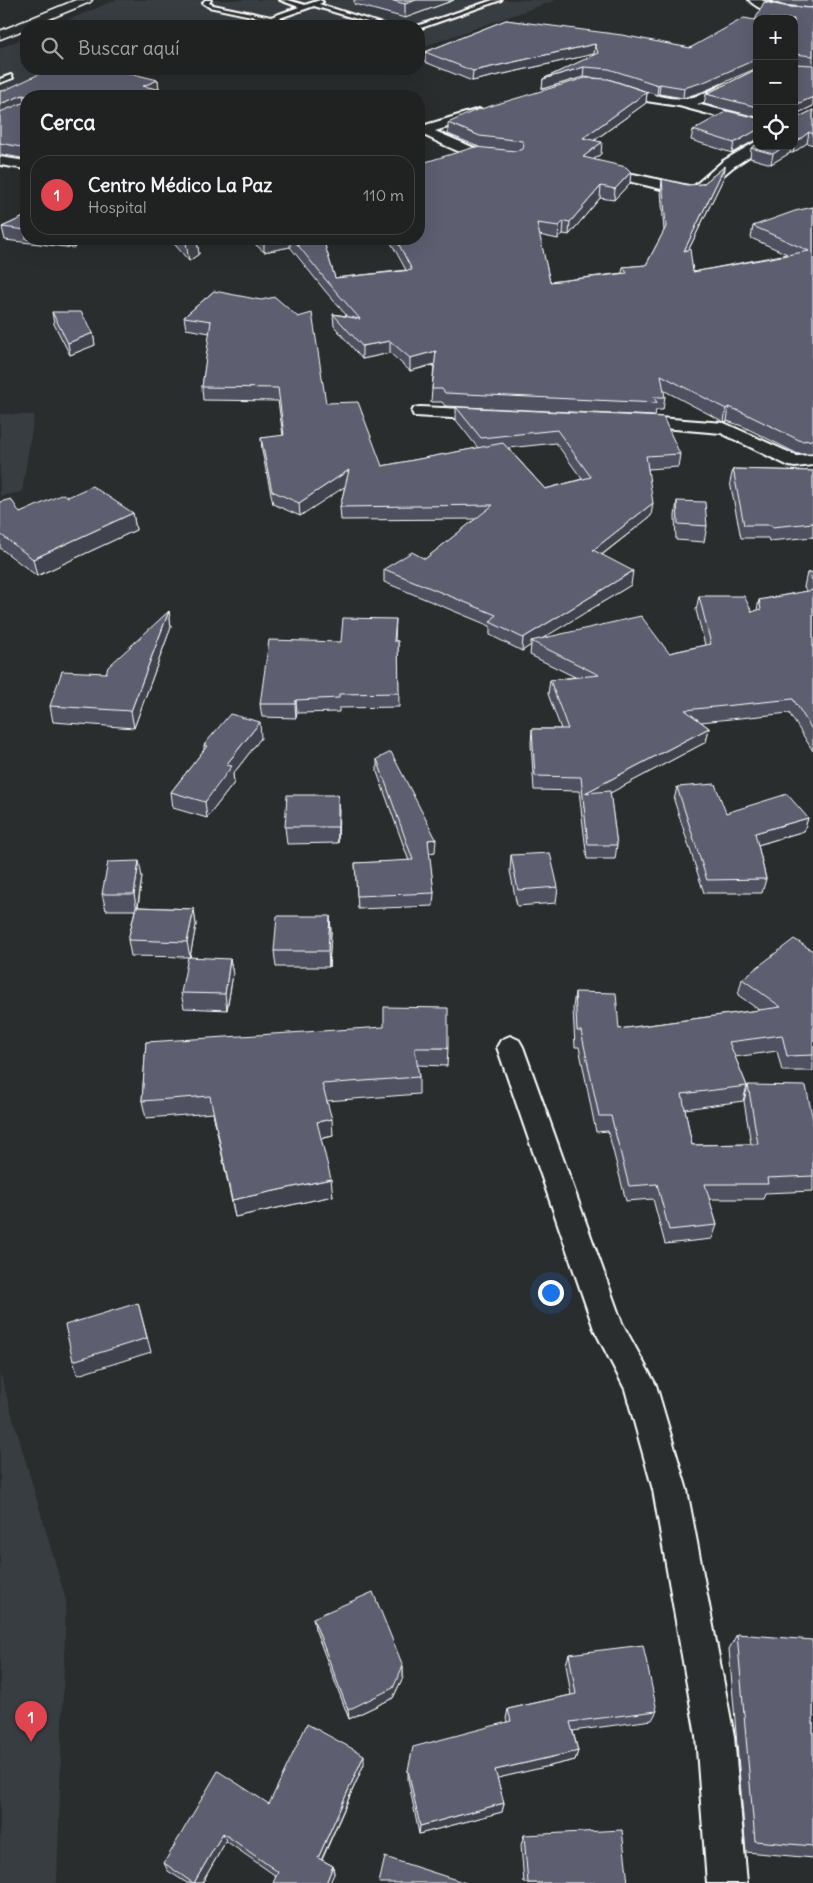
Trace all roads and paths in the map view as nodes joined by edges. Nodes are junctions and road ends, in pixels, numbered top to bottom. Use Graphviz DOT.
graph roads {
  1 [pos="86,0"];
  2 [pos="208,0"];
  3 [pos="283,0"];
  4 [pos="326,0"];
  5 [pos="498,0"];
  6 [pos="754,0"];
  7 [pos="314,4"];
  8 [pos="304,7"];
  9 [pos="813,13"];
  10 [pos="273,18"];
  11 [pos="37,20"];
  12 [pos="281,20"];
  13 [pos="366,20"];
  14 [pos="425,25"];
  15 [pos="20,27"];
  16 [pos="0,35"];
  17 [pos="753,73"];
  18 [pos="10,77"];
  19 [pos="0,82"];
  20 [pos="599,84"];
  21 [pos="684,104"];
  22 [pos="490,110"];
  23 [pos="753,122"];
  24 [pos="425,130"];
  25 [pos="425,133"];
  26 [pos="753,148"];
  27 [pos="506,157"];
  28 [pos="0,161"];
  29 [pos="20,164"];
  30 [pos="633,178"];
  31 [pos="420,412"];
  32 [pos="508,415"];
  33 [pos="614,420"];
  34 [pos="813,460"];
  35 [pos="510,1047"];
  36 [pos="727,1883"];
  1 -- 11 [label="main road"];
  2 -- 10 [label="lane"];
  3 -- 8 [label="lane"];
  4 -- 7 [label="lane"];
  5 -- 14 [label="lane"];
  6 -- 9 [label="street"];
  7 -- 8 [label="lane"];
  7 -- 13 [label="lane"];
  8 -- 10 [label="lane"];
  10 -- 12 [label="lane"];
  15 -- 16 [label="main road"];
  17 -- 21 [label="street"];
  18 -- 19 [label="lane"];
  20 -- 21 [label="street"];
  21 -- 23 [label="street"];
  22 -- 24 [label="street"];
  25 -- 27 [label="street"];
  26 -- 30 [label="street"];
  28 -- 29 [label="street"];
  31 -- 32 [label="street"];
  33 -- 34 [label="street"];
  35 -- 36 [label="street"];
}
